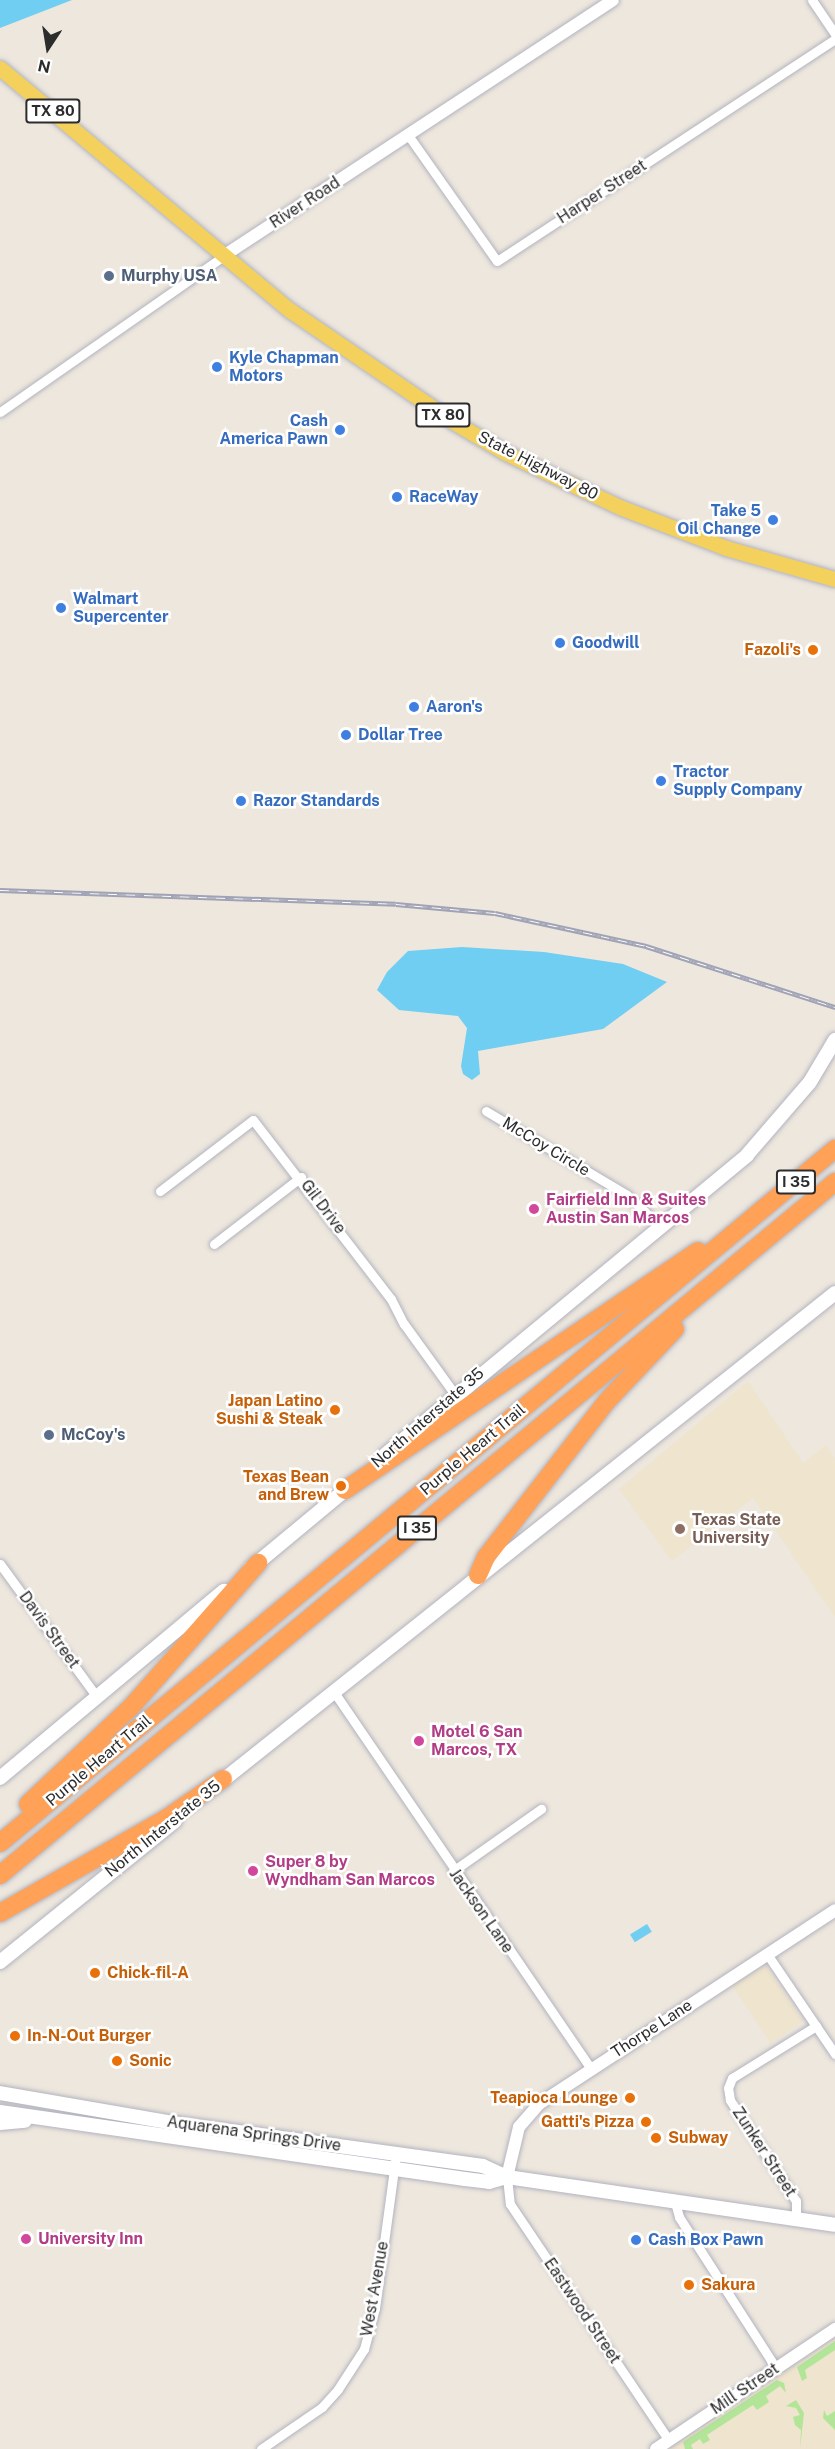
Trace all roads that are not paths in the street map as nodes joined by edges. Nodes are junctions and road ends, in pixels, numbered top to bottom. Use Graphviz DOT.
graph roads {
  1 [pos="613,0"];
  2 [pos="812,0"];
  3 [pos="835,34"];
  4 [pos="835,39"];
  5 [pos="0,68"];
  6 [pos="408,135"];
  7 [pos="225,255"];
  8 [pos="0,412"];
  9 [pos="835,579"];
  10 [pos="835,1040"];
  11 [pos="486,1111"];
  12 [pos="835,1149"];
  13 [pos="301,1177"];
  14 [pos="829,1187"];
  15 [pos="160,1191"];
  16 [pos="756,1215"];
  17 [pos="662,1228"];
  18 [pos="214,1244"];
  19 [pos="835,1293"];
  20 [pos="454,1393"];
  21 [pos="345,1490"];
  22 [pos="258,1563"];
  23 [pos="0,1564"];
  24 [pos="478,1575"];
  25 [pos="334,1692"];
  26 [pos="97,1697"];
  27 [pos="0,1778"];
  28 [pos="223,1779"];
  29 [pos="541,1809"];
  30 [pos="0,1829"];
  31 [pos="0,1843"];
  32 [pos="453,1870"];
  33 [pos="0,1875"];
  34 [pos="835,1910"];
  35 [pos="0,1913"];
  36 [pos="767,1954"];
  37 [pos="0,1962"];
  38 [pos="816,2026"];
  39 [pos="835,2054"];
  40 [pos="591,2069"];
  41 [pos="0,2093"];
  42 [pos="80,2108"];
  43 [pos="0,2115"];
  44 [pos="362,2149"];
  45 [pos="290,2154"];
  46 [pos="395,2161"];
  47 [pos="507,2177"];
  48 [pos="675,2202"];
  49 [pos="796,2219"];
  50 [pos="835,2225"];
  51 [pos="835,2329"];
  52 [pos="776,2368"];
  53 [pos="669,2440"];
  54 [pos="261,2449"];
  55 [pos="656,2449"];
  1 -- 6 [label="street, River Road"];
  2 -- 3 [label="street"];
  4 -- 6 [label="street, Harper Street"];
  5 -- 7 [label="main road, State Highway 80 / TX 80"];
  6 -- 7 [label="street, River Road"];
  7 -- 8 [label="street, River Road"];
  7 -- 9 [label="main road, State Highway 80 / TX 80"];
  10 -- 17 [label="main road, North Interstate 35"];
  11 -- 17 [label="street, McCoy Circle"];
  12 -- 16 [label="highway, Purple Heart Trail / I 35"];
  13 -- 15 [label="street, Gil Drive"];
  13 -- 18 [label="street"];
  13 -- 20 [label="street, Gil Drive"];
  14 -- 24 [label="highway"];
  14 -- 33 [label="highway, Purple Heart Trail / I 35"];
  16 -- 21 [label="highway"];
  16 -- 31 [label="highway, Purple Heart Trail / I 35"];
  17 -- 20 [label="main road, North Interstate 35"];
  19 -- 24 [label="main road, North Interstate 35"];
  20 -- 21 [label="main road, North Interstate 35"];
  21 -- 22 [label="main road, North Interstate 35"];
  22 -- 26 [label="main road, North Interstate 35"];
  22 -- 30 [label="highway"];
  23 -- 26 [label="street, Davis Street"];
  24 -- 25 [label="main road, North Interstate 35"];
  25 -- 28 [label="main road, North Interstate 35"];
  25 -- 32 [label="street, Jackson Lane"];
  26 -- 27 [label="main road, North Interstate 35"];
  28 -- 35 [label="highway"];
  28 -- 37 [label="main road, North Interstate 35"];
  29 -- 32 [label="street"];
  32 -- 40 [label="street, Jackson Lane"];
  34 -- 36 [label="street, Thorpe Lane"];
  36 -- 38 [label="street"];
  36 -- 40 [label="street, Thorpe Lane"];
  38 -- 39 [label="street"];
  38 -- 49 [label="street, Zunker Street"];
  40 -- 47 [label="street, Thorpe Lane"];
  41 -- 42 [label="main road, Aquarena Springs Drive"];
  42 -- 43 [label="main road"];
  42 -- 44 [label="main road, Aquarena Springs Drive"];
  43 -- 45 [label="main road, Aquarena Springs Drive"];
  44 -- 45 [label="main road"];
  44 -- 46 [label="main road, Aquarena Springs Drive"];
  45 -- 46 [label="main road, Aquarena Springs Drive"];
  46 -- 47 [label="main road, Aquarena Springs Drive"];
  46 -- 54 [label="street, West Avenue"];
  47 -- 48 [label="main road, Aquarena Springs Drive"];
  47 -- 53 [label="street, Eastwood Street"];
  48 -- 49 [label="main road, Aquarena Springs Drive"];
  48 -- 52 [label="street"];
  49 -- 50 [label="main road, Aquarena Springs Drive"];
  51 -- 52 [label="street, Mill Street"];
  52 -- 53 [label="street, Mill Street"];
  53 -- 55 [label="street, Mill Street"];
}
